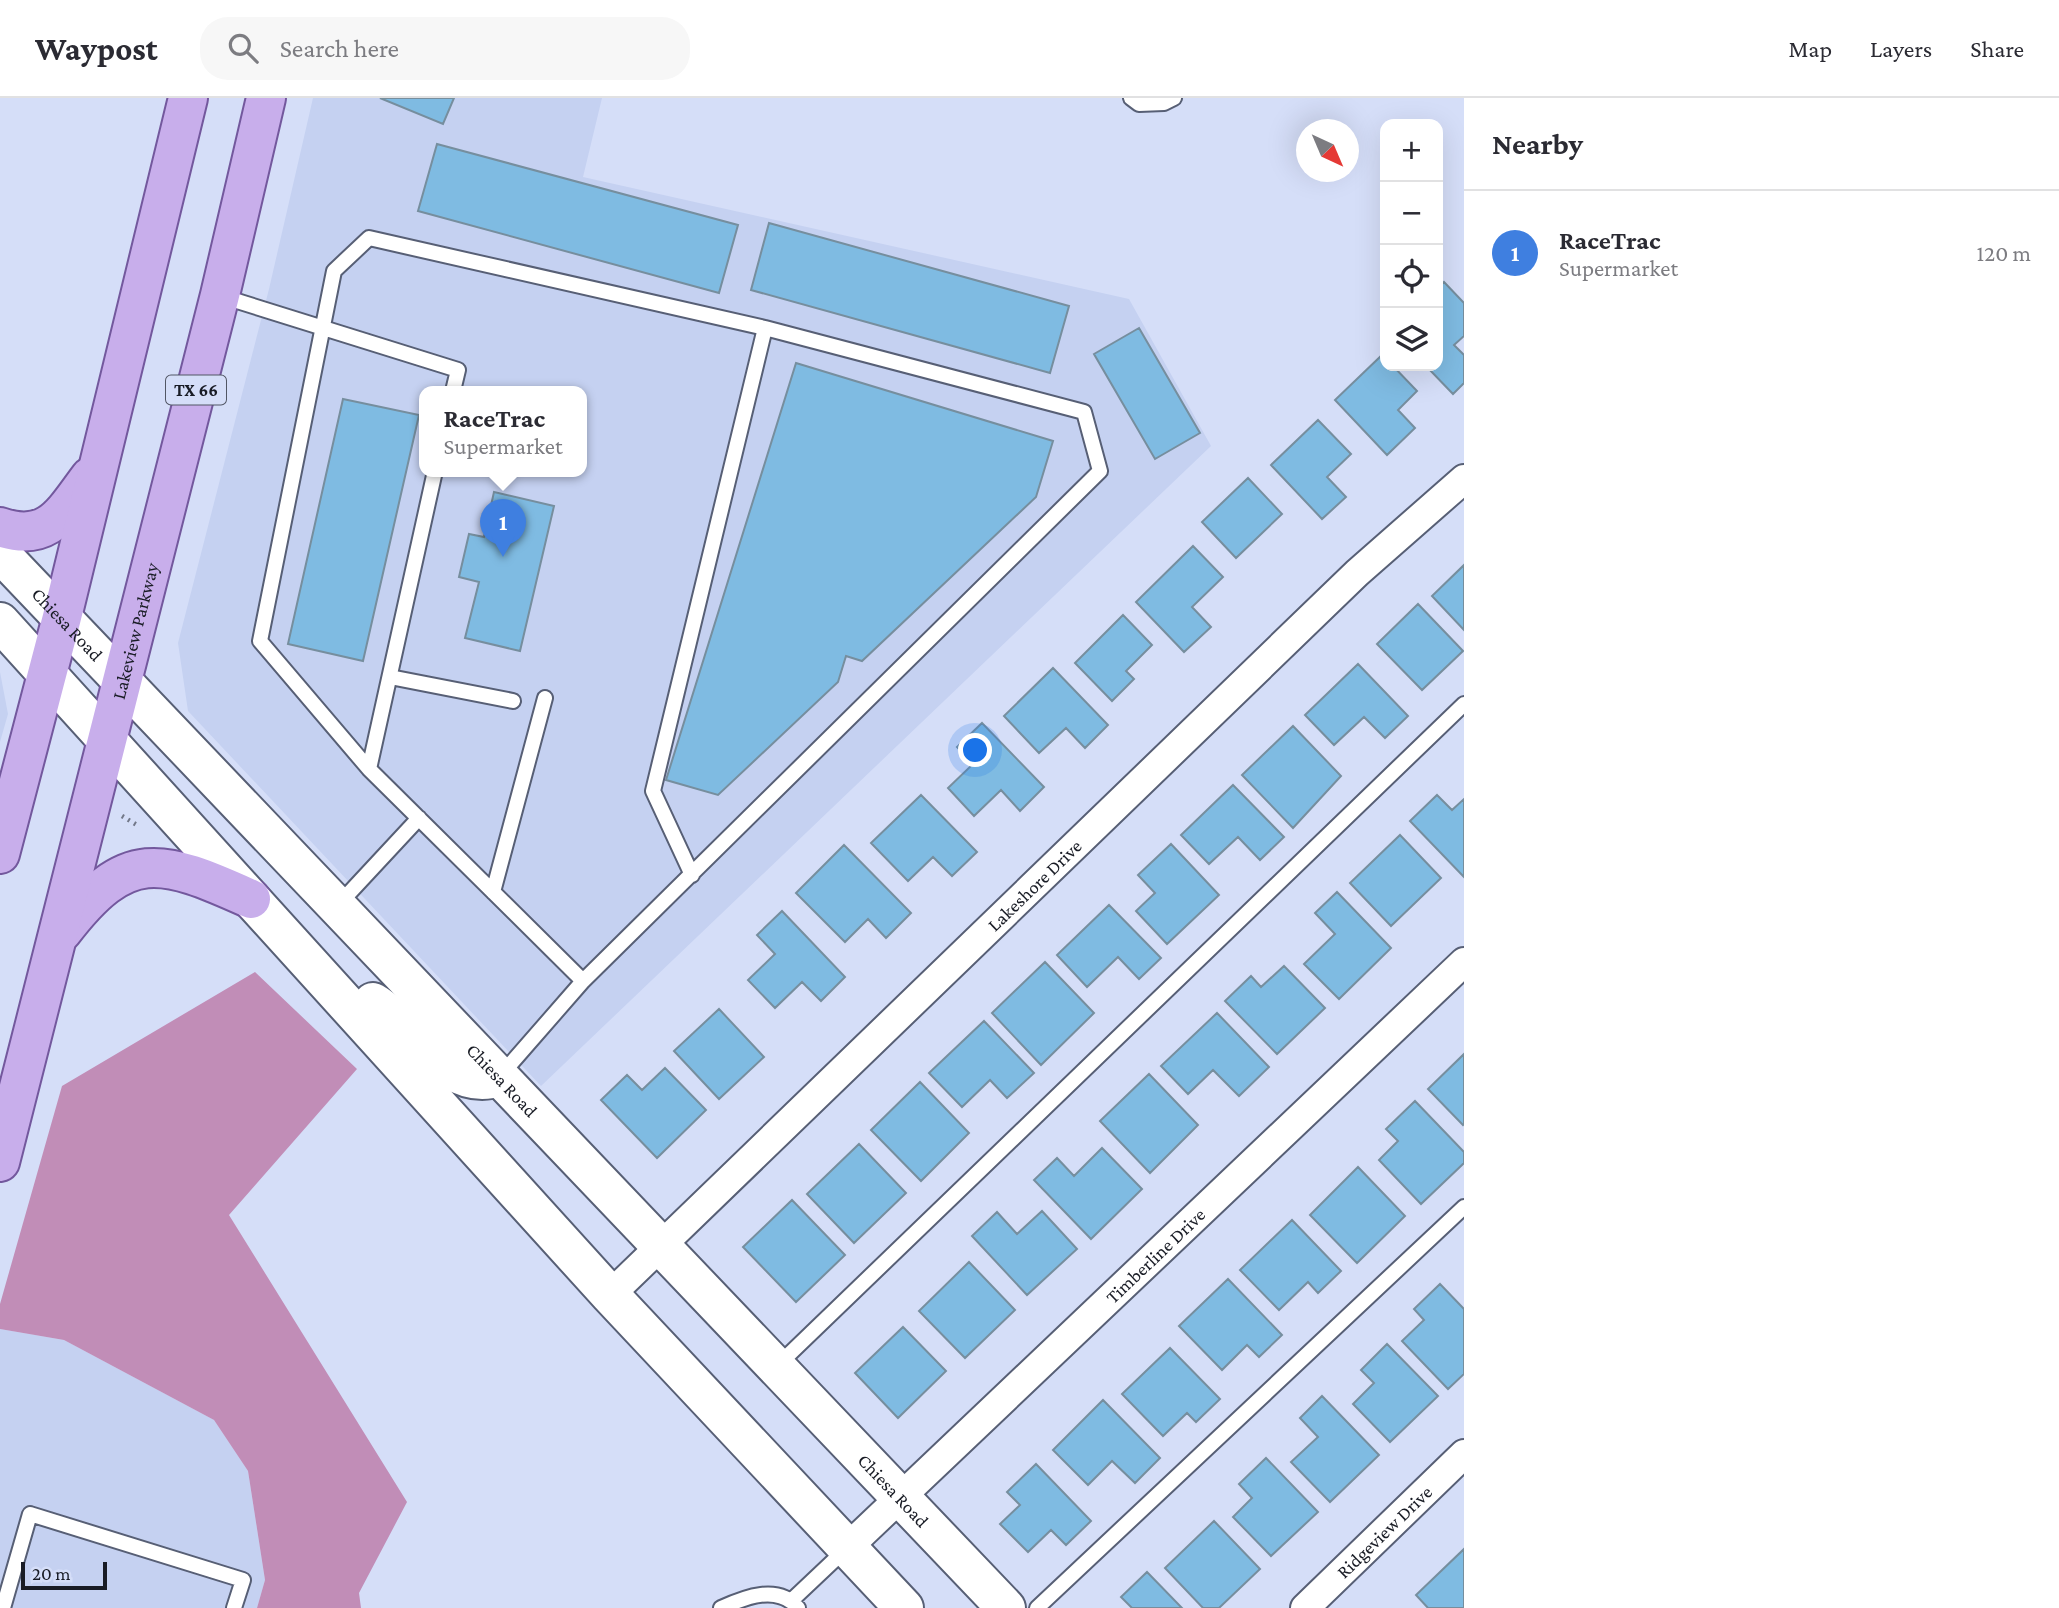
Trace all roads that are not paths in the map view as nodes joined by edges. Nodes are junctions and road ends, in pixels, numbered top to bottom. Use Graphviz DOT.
graph roads {
  1 [pos="188,98"];
  2 [pos="267,98"];
  3 [pos="1131,98"];
  4 [pos="1174,98"];
  5 [pos="220,295"];
  6 [pos="321,327"];
  7 [pos="765,328"];
  8 [pos="454,386"];
  9 [pos="99,464"];
  10 [pos="434,477"];
  11 [pos="1464,479"];
  12 [pos="0,527"];
  13 [pos="0,553"];
  14 [pos="62,617"];
  15 [pos="0,622"];
  16 [pos="46,672"];
  17 [pos="390,677"];
  18 [pos="123,681"];
  19 [pos="545,698"];
  20 [pos="513,701"];
  21 [pos="1464,704"];
  22 [pos="106,737"];
  23 [pos="369,769"];
  24 [pos="5,810"];
  25 [pos="419,818"];
  26 [pos="0,854"];
  27 [pos="692,875"];
  28 [pos="493,892"];
  29 [pos="251,899"];
  30 [pos="337,906"];
  31 [pos="56,940"];
  32 [pos="1464,961"];
  33 [pos="311,966"];
  34 [pos="583,981"];
  35 [pos="499,1077"];
  36 [pos="0,1163"];
  37 [pos="1464,1207"];
  38 [pos="660,1246"];
  39 [pos="610,1295"];
  40 [pos="776,1367"];
  41 [pos="1464,1454"];
  42 [pos="900,1497"];
  43 [pos="847,1548"];
  44 [pos="795,1604"];
  45 [pos="3,1608"];
  46 [pos="234,1608"];
  47 [pos="721,1608"];
  48 [pos="904,1608"];
  49 [pos="1006,1608"];
  50 [pos="1037,1608"];
  51 [pos="1305,1608"];
  1 -- 9 [label="main road"];
  2 -- 5 [label="main road, Lakeview Parkway / TX 66"];
  3 -- 4 [label="lane"];
  5 -- 6 [label="lane"];
  5 -- 18 [label="main road, Lakeview Parkway / TX 66"];
  6 -- 7 [label="lane"];
  6 -- 8 [label="lane"];
  6 -- 23 [label="lane"];
  7 -- 27 [label="lane"];
  7 -- 27 [label="lane"];
  9 -- 12 [label="main road"];
  9 -- 14 [label="main road"];
  10 -- 17 [label="lane"];
  11 -- 38 [label="street, Lakeshore Drive"];
  13 -- 14 [label="main road, Chiesa Road"];
  14 -- 16 [label="main road"];
  14 -- 18 [label="main road, Chiesa Road"];
  15 -- 16 [label="main road"];
  16 -- 22 [label="main road"];
  16 -- 24 [label="main road"];
  17 -- 20 [label="lane"];
  17 -- 23 [label="lane"];
  18 -- 22 [label="main road, Lakeview Parkway / TX 66"];
  18 -- 30 [label="main road, Chiesa Road"];
  19 -- 28 [label="lane"];
  21 -- 40 [label="lane"];
  22 -- 29 [label="main road"];
  22 -- 31 [label="main road, Lakeview Parkway / TX 66"];
  23 -- 25 [label="lane"];
  24 -- 26 [label="main road"];
  25 -- 28 [label="lane"];
  25 -- 30 [label="lane"];
  27 -- 34 [label="lane"];
  28 -- 34 [label="lane"];
  29 -- 31 [label="main road"];
  29 -- 33 [label="main road"];
  30 -- 35 [label="main road, Chiesa Road"];
  31 -- 36 [label="main road, Lakeview Parkway / TX 66"];
  32 -- 42 [label="street, Timberline Drive"];
  33 -- 35 [label="main road"];
  33 -- 39 [label="main road"];
  34 -- 35 [label="lane"];
  35 -- 38 [label="main road, Chiesa Road"];
  37 -- 50 [label="lane"];
  38 -- 39 [label="street, Lakeshore Drive"];
  38 -- 40 [label="main road, Chiesa Road"];
  39 -- 43 [label="main road"];
  40 -- 42 [label="main road, Chiesa Road"];
  41 -- 51 [label="street, Ridgeview Drive"];
  42 -- 43 [label="street, Timberline Drive"];
  42 -- 49 [label="main road, Chiesa Road"];
  43 -- 44 [label="lane"];
  43 -- 48 [label="main road"];
  44 -- 47 [label="lane"];
  45 -- 46 [label="lane"];
}
